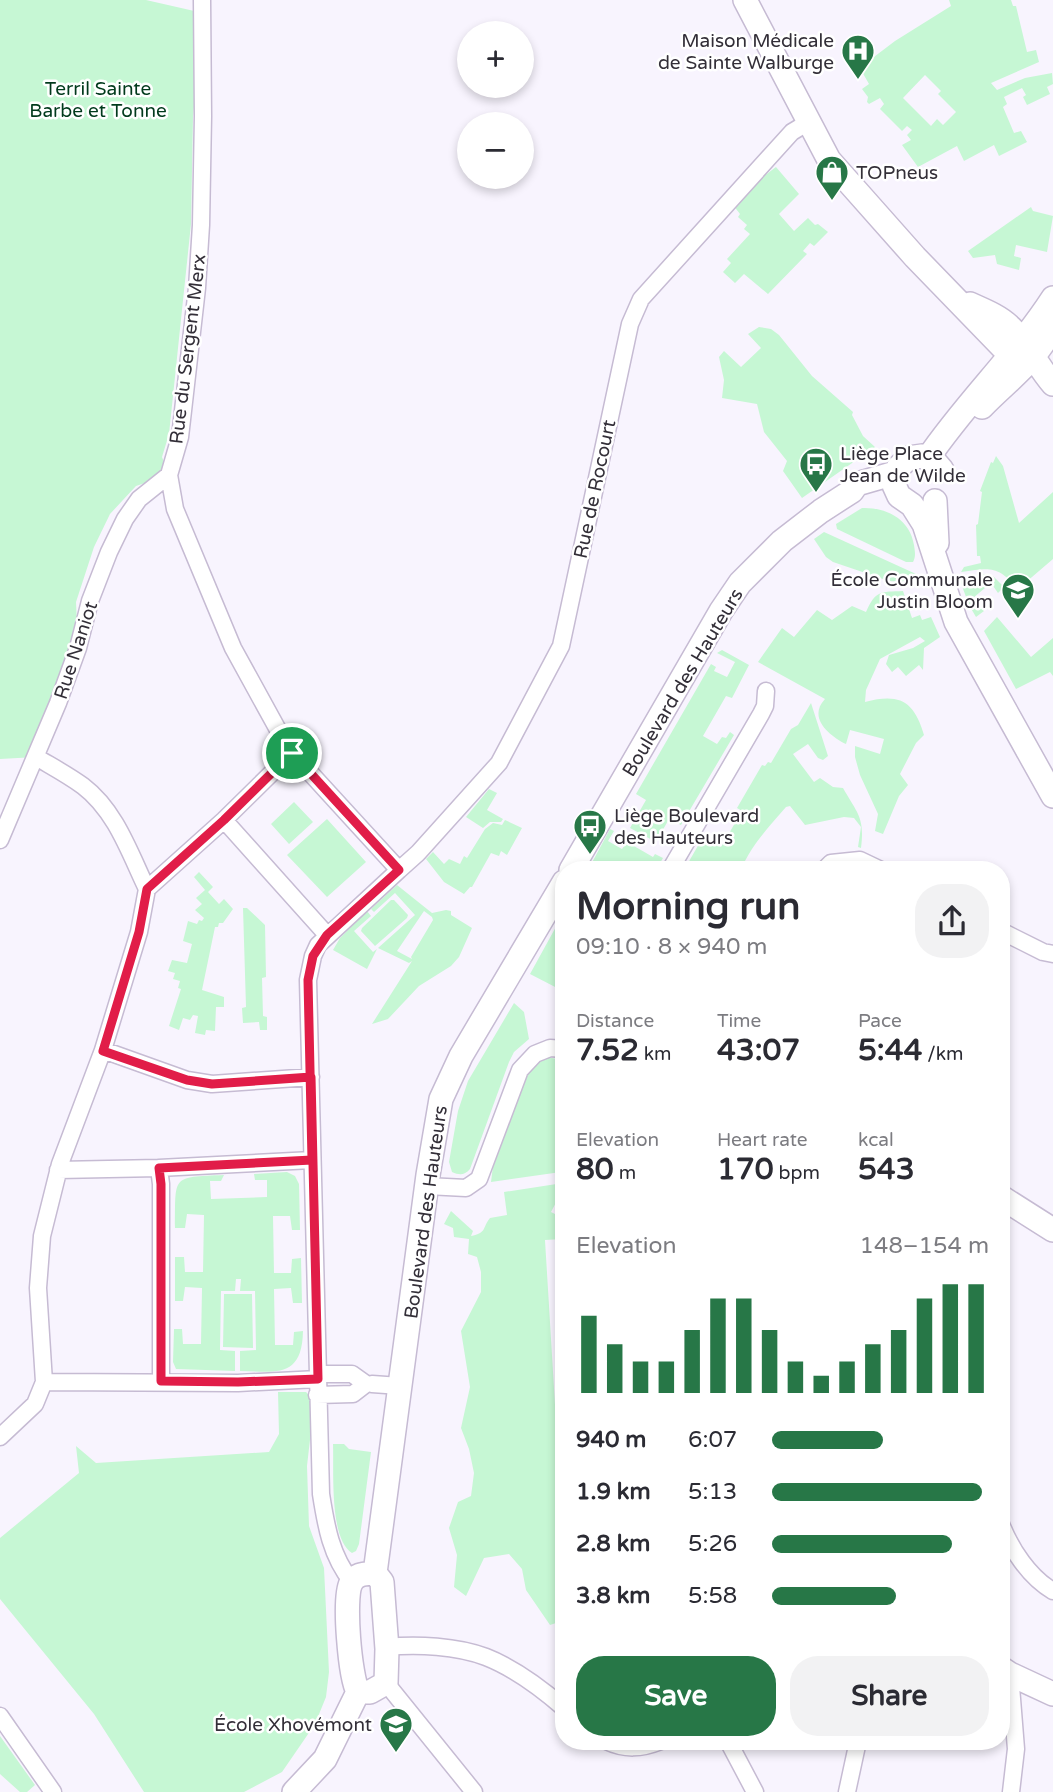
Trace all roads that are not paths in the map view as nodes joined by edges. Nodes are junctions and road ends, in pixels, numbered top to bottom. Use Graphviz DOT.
graph roads {
  1 [pos="202,0"];
  2 [pos="745,0"];
  3 [pos="807,123"];
  4 [pos="1053,298"];
  5 [pos="1053,326"];
  6 [pos="1021,351"];
  7 [pos="1053,384"];
  8 [pos="935,464"];
  9 [pos="169,475"];
  10 [pos="910,492"];
  11 [pos="766,691"];
  12 [pos="292,753"];
  13 [pos="36,757"];
  14 [pos="1053,796"];
  15 [pos="224,820"];
  16 [pos="0,840"];
  17 [pos="576,861"];
  18 [pos="675,861"];
  19 [pos="399,870"];
  20 [pos="147,889"];
  21 [pos="555,897"];
  22 [pos="327,935"];
  23 [pos="1010,936"];
  24 [pos="1053,954"];
  25 [pos="555,1048"];
  26 [pos="103,1051"];
  27 [pos="311,1077"];
  28 [pos="312,1160"];
  29 [pos="159,1168"];
  30 [pos="58,1170"];
  31 [pos="427,1186"];
  32 [pos="1010,1204"];
  33 [pos="1053,1230"];
  34 [pos="161,1381"];
  35 [pos="44,1382"];
  36 [pos="318,1383"];
  37 [pos="372,1384"];
  38 [pos="400,1386"];
  39 [pos="0,1437"];
  40 [pos="1010,1543"];
  41 [pos="375,1573"];
  42 [pos="352,1582"];
  43 [pos="1053,1591"];
  44 [pos="387,1647"];
  45 [pos="1010,1673"];
  46 [pos="386,1683"];
  47 [pos="358,1692"];
  48 [pos="1053,1693"];
  49 [pos="555,1702"];
  50 [pos="1010,1702"];
  51 [pos="0,1716"];
  52 [pos="733,1750"];
  53 [pos="856,1750"];
  54 [pos="53,1792"];
  55 [pos="294,1792"];
  56 [pos="474,1792"];
  57 [pos="755,1792"];
  58 [pos="847,1792"];
  59 [pos="1011,1792"];
  1 -- 9 [label="street, Rue du Sergent Merx"];
  2 -- 3 [label="street"];
  3 -- 6 [label="street"];
  3 -- 19 [label="street, Rue de Rocourt"];
  4 -- 6 [label="street"];
  5 -- 6 [label="street"];
  6 -- 7 [label="street"];
  6 -- 8 [label="street"];
  8 -- 10 [label="street"];
  8 -- 10 [label="street, Boulevard des Hauteurs"];
  9 -- 12 [label="street, Rue du Sergent Merx"];
  9 -- 13 [label="street, Rue Naniot"];
  10 -- 14 [label="street"];
  10 -- 17 [label="street, Boulevard des Hauteurs"];
  11 -- 18 [label="street"];
  12 -- 15 [label="street"];
  12 -- 19 [label="street, Rue du Sergent Merx"];
  13 -- 16 [label="street, Rue Naniot"];
  13 -- 20 [label="street"];
  15 -- 20 [label="street"];
  15 -- 22 [label="street"];
  19 -- 22 [label="street, Rue de Rocourt"];
  20 -- 26 [label="street"];
  21 -- 31 [label="street, Boulevard des Hauteurs"];
  22 -- 27 [label="street"];
  23 -- 24 [label="street"];
  25 -- 31 [label="street"];
  26 -- 27 [label="street"];
  26 -- 30 [label="street"];
  27 -- 28 [label="street"];
  28 -- 29 [label="street"];
  28 -- 36 [label="street"];
  29 -- 30 [label="street"];
  29 -- 34 [label="street"];
  30 -- 35 [label="street"];
  31 -- 38 [label="street, Boulevard des Hauteurs"];
  32 -- 33 [label="street"];
  34 -- 35 [label="street"];
  34 -- 36 [label="street"];
  35 -- 39 [label="street"];
  36 -- 42 [label="street"];
  37 -- 38 [label="street"];
  38 -- 41 [label="street, Boulevard des Hauteurs"];
  40 -- 43 [label="street"];
  41 -- 42 [label="street"];
  41 -- 44 [label="street"];
  42 -- 47 [label="street"];
  44 -- 46 [label="street"];
  44 -- 49 [label="street"];
  45 -- 48 [label="street"];
  46 -- 47 [label="street"];
  46 -- 56 [label="street"];
  47 -- 55 [label="street"];
  50 -- 59 [label="street"];
  51 -- 54 [label="street"];
  52 -- 57 [label="street"];
  53 -- 58 [label="street"];
}
